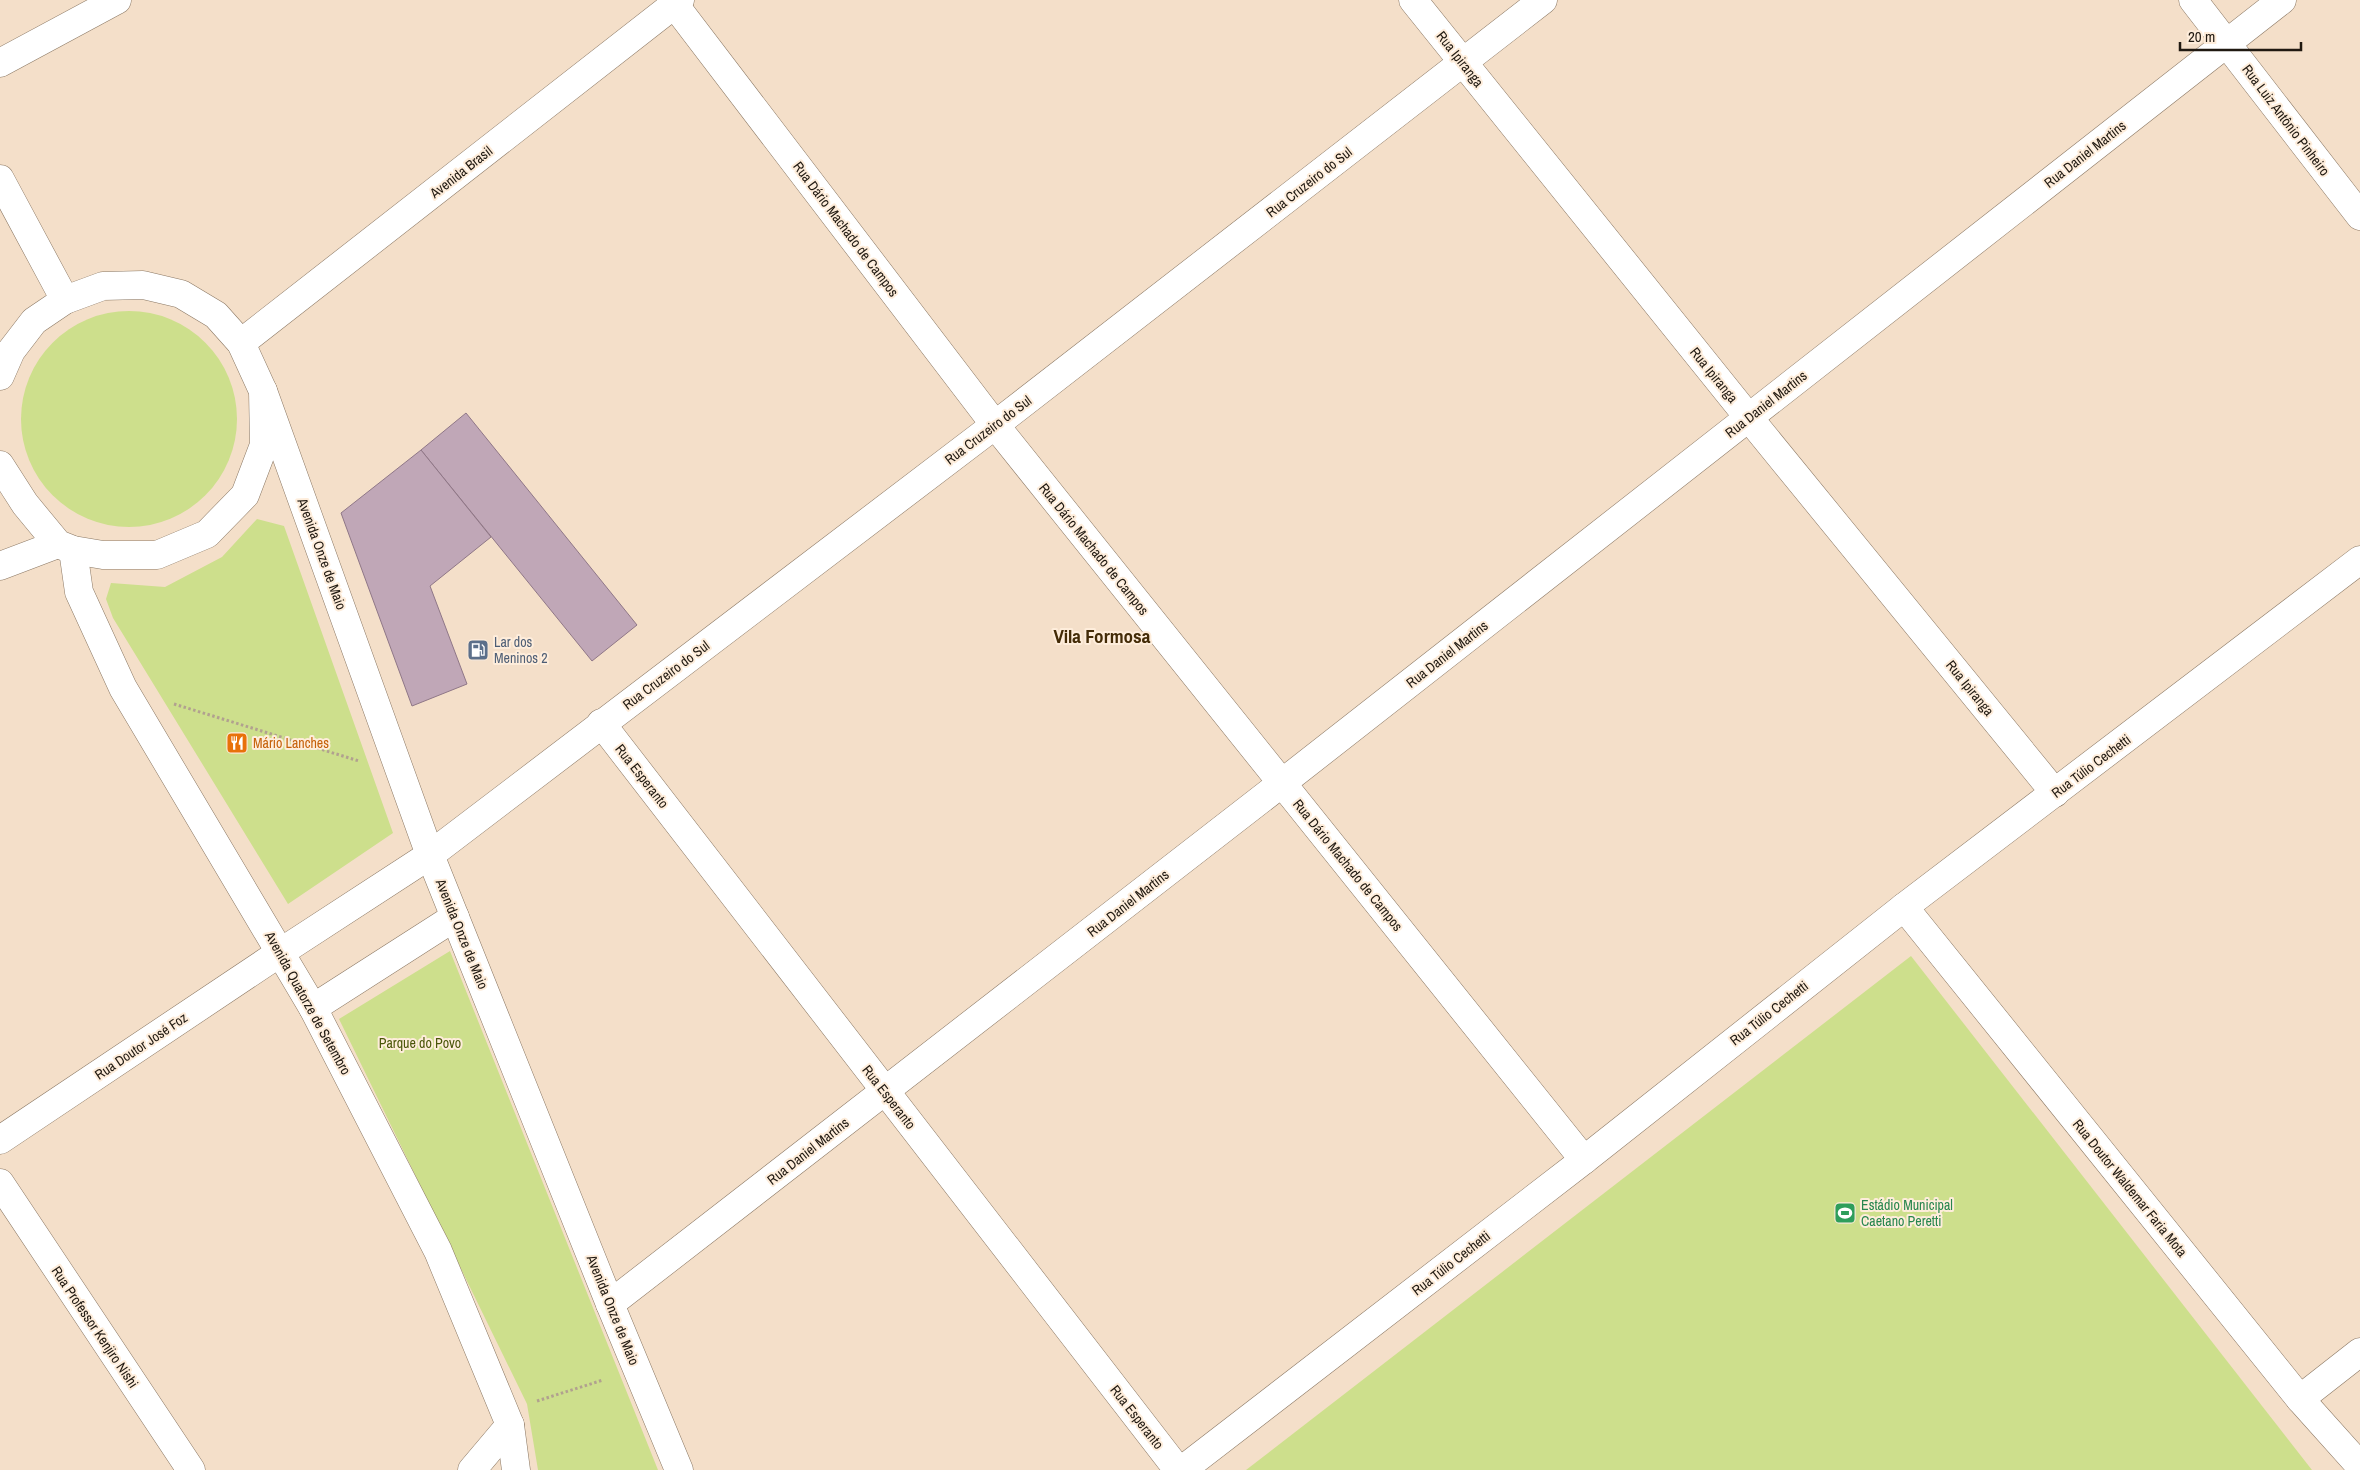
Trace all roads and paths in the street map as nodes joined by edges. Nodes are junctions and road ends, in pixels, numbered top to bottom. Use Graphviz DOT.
graph roads {
  1 [pos="116,0"];
  2 [pos="1413,0"];
  3 [pos="1543,0"];
  4 [pos="2192,0"];
  5 [pos="2282,0"];
  6 [pos="675,2"];
  7 [pos="2227,43"];
  8 [pos="0,63"];
  9 [pos="1463,63"];
  10 [pos="0,179"];
  11 [pos="2360,216"];
  12 [pos="65,300"];
  13 [pos="241,343"];
  14 [pos="0,376"];
  15 [pos="263,391"];
  16 [pos="1749,418"];
  17 [pos="995,425"];
  18 [pos="0,465"];
  19 [pos="66,547"];
  20 [pos="2360,560"];
  21 [pos="0,566"];
  22 [pos="123,688"];
  23 [pos="601,723"];
  24 [pos="401,774"];
  25 [pos="1282,783"];
  26 [pos="2055,793"];
  27 [pos="430,855"];
  28 [pos="1904,907"];
  29 [pos="455,917"];
  30 [pos="281,952"];
  31 [pos="313,1008"];
  32 [pos="885,1091"];
  33 [pos="0,1140"];
  34 [pos="1584,1160"];
  35 [pos="0,1183"];
  36 [pos="610,1304"];
  37 [pos="2360,1352"];
  38 [pos="637,1369"];
  39 [pos="2300,1399"];
  40 [pos="536,1401"];
  41 [pos="510,1425"];
  42 [pos="2360,1466"];
  43 [pos="191,1470"];
  44 [pos="472,1470"];
  45 [pos="516,1470"];
  46 [pos="679,1470"];
  47 [pos="1178,1470"];
  48 [pos="1182,1470"];
  1 -- 8 [label="street"];
  2 -- 9 [label="street, Rua Ipiranga"];
  3 -- 9 [label="street, Rua Cruzeiro do Sul"];
  4 -- 7 [label="street, Rua Luiz Antônio Pinheiro"];
  5 -- 7 [label="street, Rua Daniel Martins"];
  6 -- 13 [label="street, Avenida Brasil"];
  6 -- 17 [label="street, Rua Dário Machado de Campos"];
  7 -- 11 [label="street, Rua Luiz Antônio Pinheiro"];
  7 -- 16 [label="street, Rua Daniel Martins"];
  9 -- 16 [label="street, Rua Ipiranga"];
  9 -- 17 [label="street, Rua Cruzeiro do Sul"];
  10 -- 12 [label="street"];
  12 -- 13 [label="street, Avenida Onze de Maio"];
  12 -- 14 [label="street, Avenida Onze de Maio"];
  13 -- 15 [label="street, Avenida Onze de Maio"];
  15 -- 19 [label="street"];
  15 -- 24 [label="street, Avenida Onze de Maio"];
  16 -- 25 [label="street, Rua Daniel Martins"];
  16 -- 26 [label="street, Rua Ipiranga"];
  17 -- 23 [label="street, Rua Cruzeiro do Sul"];
  17 -- 25 [label="street, Rua Dário Machado de Campos"];
  18 -- 19 [label="street"];
  19 -- 21 [label="street"];
  19 -- 22 [label="street, Avenida Quatorze de Setembro"];
  20 -- 26 [label="street, Rua Túlio Cechetti"];
  22 -- 24 [label="path"];
  22 -- 30 [label="street, Avenida Quatorze de Setembro"];
  23 -- 27 [label="street, Rua Cruzeiro do Sul"];
  23 -- 32 [label="street, Rua Esperanto"];
  24 -- 27 [label="street, Avenida Onze de Maio"];
  25 -- 32 [label="street, Rua Daniel Martins"];
  25 -- 34 [label="street, Rua Dário Machado de Campos"];
  26 -- 28 [label="street, Rua Túlio Cechetti"];
  27 -- 29 [label="street, Avenida Onze de Maio"];
  27 -- 30 [label="street, Rua Doutor José Foz"];
  28 -- 34 [label="street, Rua Túlio Cechetti"];
  28 -- 39 [label="street, Rua Doutor Waldemar Faria Mota"];
  29 -- 31 [label="street"];
  29 -- 36 [label="street, Avenida Onze de Maio"];
  30 -- 31 [label="street, Avenida Quatorze de Setembro"];
  30 -- 33 [label="street, Rua Doutor José Foz"];
  31 -- 41 [label="street, Avenida Quatorze de Setembro"];
  32 -- 36 [label="street, Rua Daniel Martins"];
  32 -- 47 [label="street, Rua Esperanto"];
  34 -- 48 [label="street, Rua Túlio Cechetti"];
  35 -- 43 [label="street, Rua Professor Kenjiro Nishi"];
  36 -- 38 [label="street, Avenida Onze de Maio"];
  37 -- 39 [label="street"];
  38 -- 40 [label="path"];
  38 -- 46 [label="street, Avenida Onze de Maio"];
  39 -- 42 [label="street, Rua Doutor Waldemar Faria Mota"];
  41 -- 44 [label="street"];
  41 -- 45 [label="street, Avenida Quatorze de Setembro"];
}
